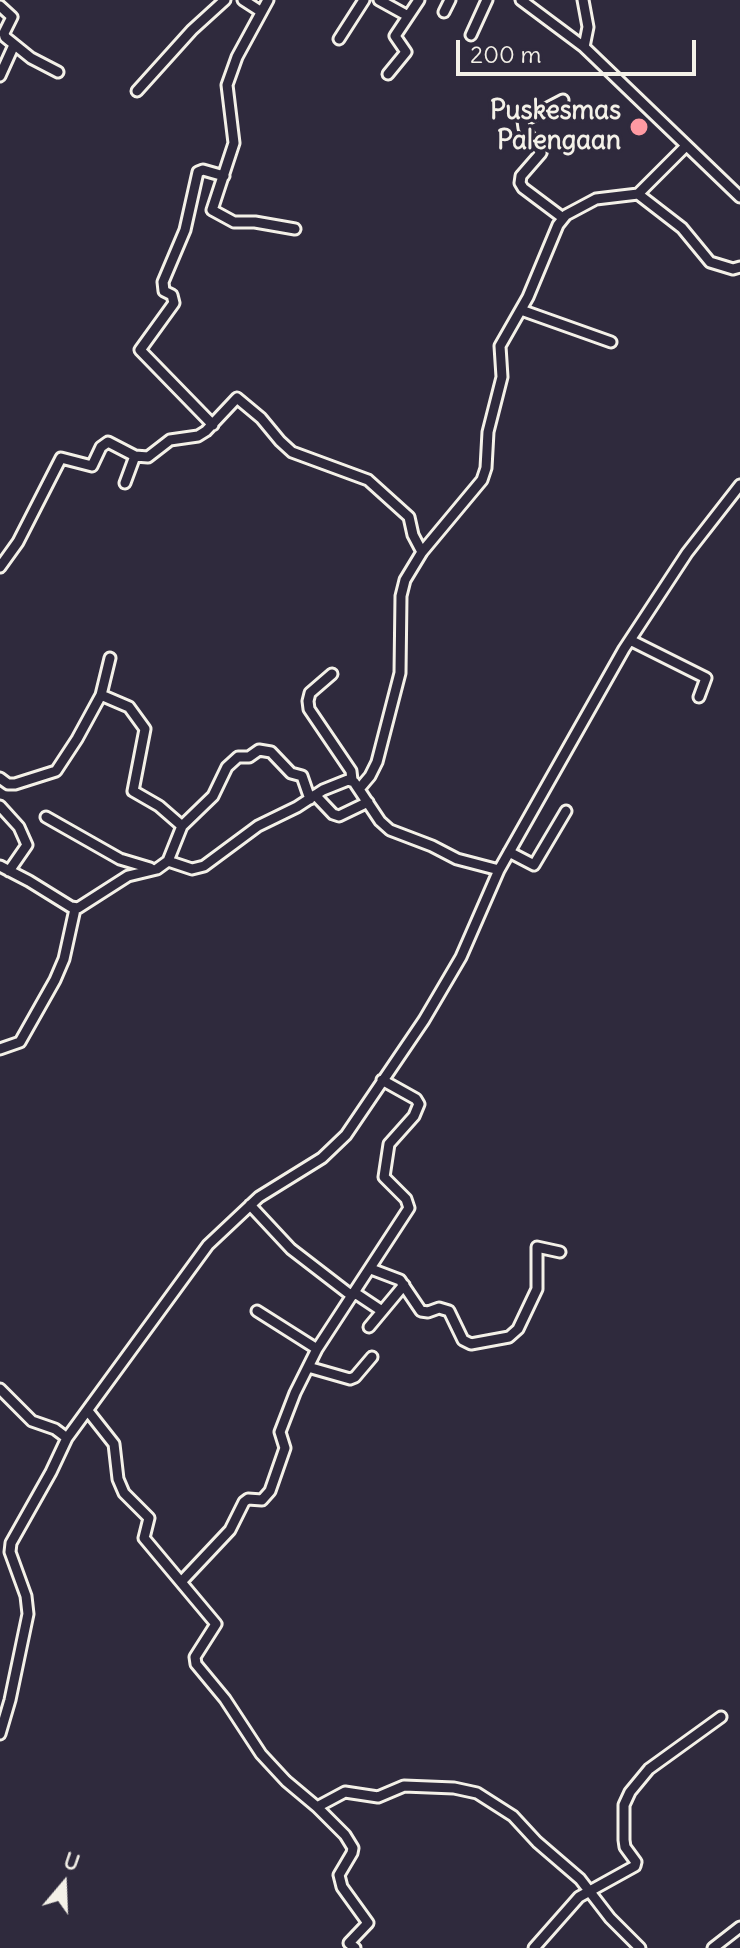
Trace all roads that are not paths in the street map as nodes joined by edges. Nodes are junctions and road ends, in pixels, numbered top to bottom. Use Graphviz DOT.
graph roads {
  1 [pos="225,0"];
  2 [pos="243,0"];
  3 [pos="268,0"];
  4 [pos="364,0"];
  5 [pos="379,0"];
  6 [pos="419,0"];
  7 [pos="450,0"];
  8 [pos="487,0"];
  9 [pos="521,0"];
  10 [pos="583,0"];
  11 [pos="0,6"];
  12 [pos="260,11"];
  13 [pos="444,12"];
  14 [pos="408,16"];
  15 [pos="471,35"];
  16 [pos="339,39"];
  17 [pos="14,45"];
  18 [pos="584,47"];
  19 [pos="58,72"];
  20 [pos="388,74"];
  21 [pos="0,76"];
  22 [pos="137,91"];
  23 [pos="563,100"];
  24 [pos="685,147"];
  25 [pos="224,176"];
  26 [pos="638,194"];
  27 [pos="740,197"];
  28 [pos="563,218"];
  29 [pos="295,229"];
  30 [pos="740,267"];
  31 [pos="521,310"];
  32 [pos="611,342"];
  33 [pos="213,425"];
  34 [pos="135,456"];
  35 [pos="125,483"];
  36 [pos="740,485"];
  37 [pos="422,552"];
  38 [pos="0,567"];
  39 [pos="630,640"];
  40 [pos="110,658"];
  41 [pos="332,674"];
  42 [pos="101,695"];
  43 [pos="699,697"];
  44 [pos="1,782"];
  45 [pos="356,784"];
  46 [pos="312,797"];
  47 [pos="368,802"];
  48 [pos="0,806"];
  49 [pos="566,811"];
  50 [pos="46,817"];
  51 [pos="182,826"];
  52 [pos="509,852"];
  53 [pos="168,861"];
  54 [pos="5,868"];
  55 [pos="154,869"];
  56 [pos="499,870"];
  57 [pos="75,909"];
  58 [pos="0,1049"];
  59 [pos="382,1080"];
  60 [pos="250,1205"];
  61 [pos="560,1252"];
  62 [pos="371,1269"];
  63 [pos="404,1285"];
  64 [pos="354,1294"];
  65 [pos="257,1311"];
  66 [pos="382,1311"];
  67 [pos="369,1327"];
  68 [pos="317,1349"];
  69 [pos="372,1357"];
  70 [pos="308,1367"];
  71 [pos="0,1389"];
  72 [pos="88,1411"];
  73 [pos="67,1438"];
  74 [pos="182,1581"];
  75 [pos="721,1717"];
  76 [pos="0,1734"];
  77 [pos="317,1807"];
  78 [pos="588,1891"];
  79 [pos="740,1927"];
  80 [pos="350,1946"];
  81 [pos="534,1948"];
  82 [pos="640,1948"];
  83 [pos="713,1948"];
  1 -- 22 [label="street"];
  2 -- 12 [label="street"];
  3 -- 12 [label="street"];
  4 -- 16 [label="street"];
  5 -- 14 [label="street"];
  6 -- 14 [label="street"];
  7 -- 13 [label="street"];
  8 -- 15 [label="street"];
  9 -- 18 [label="street"];
  10 -- 18 [label="street"];
  11 -- 17 [label="street"];
  12 -- 25 [label="street"];
  14 -- 20 [label="street"];
  17 -- 19 [label="street"];
  17 -- 21 [label="street"];
  18 -- 24 [label="street"];
  23 -- 28 [label="street"];
  24 -- 26 [label="street"];
  24 -- 27 [label="street"];
  25 -- 29 [label="street"];
  25 -- 33 [label="street"];
  26 -- 28 [label="street"];
  26 -- 30 [label="street"];
  28 -- 31 [label="street"];
  31 -- 32 [label="street"];
  31 -- 37 [label="street"];
  33 -- 34 [label="street"];
  33 -- 37 [label="street"];
  34 -- 35 [label="street"];
  34 -- 38 [label="street"];
  36 -- 39 [label="street"];
  37 -- 45 [label="street"];
  39 -- 43 [label="street"];
  39 -- 52 [label="street"];
  40 -- 42 [label="street"];
  41 -- 45 [label="street"];
  42 -- 44 [label="street"];
  42 -- 51 [label="street"];
  45 -- 46 [label="street"];
  45 -- 47 [label="street"];
  46 -- 47 [label="street"];
  46 -- 51 [label="street"];
  46 -- 53 [label="street"];
  47 -- 56 [label="street"];
  48 -- 54 [label="street"];
  49 -- 52 [label="street"];
  50 -- 55 [label="street"];
  51 -- 53 [label="street"];
  52 -- 56 [label="street"];
  53 -- 55 [label="street"];
  54 -- 57 [label="street"];
  55 -- 57 [label="street"];
  56 -- 59 [label="street"];
  57 -- 58 [label="street"];
  59 -- 60 [label="street"];
  59 -- 62 [label="street"];
  60 -- 64 [label="street"];
  60 -- 72 [label="street"];
  61 -- 63 [label="street"];
  62 -- 63 [label="street"];
  62 -- 64 [label="street"];
  63 -- 66 [label="street"];
  64 -- 66 [label="street"];
  64 -- 68 [label="street"];
  65 -- 68 [label="street"];
  66 -- 67 [label="street"];
  68 -- 70 [label="street"];
  69 -- 70 [label="street"];
  70 -- 74 [label="street"];
  71 -- 73 [label="street"];
  72 -- 73 [label="street"];
  72 -- 74 [label="street"];
  73 -- 76 [label="street"];
  74 -- 77 [label="street"];
  75 -- 78 [label="street"];
  77 -- 78 [label="street"];
  77 -- 80 [label="street"];
  78 -- 81 [label="street"];
  78 -- 82 [label="street"];
  79 -- 83 [label="street"];
}
